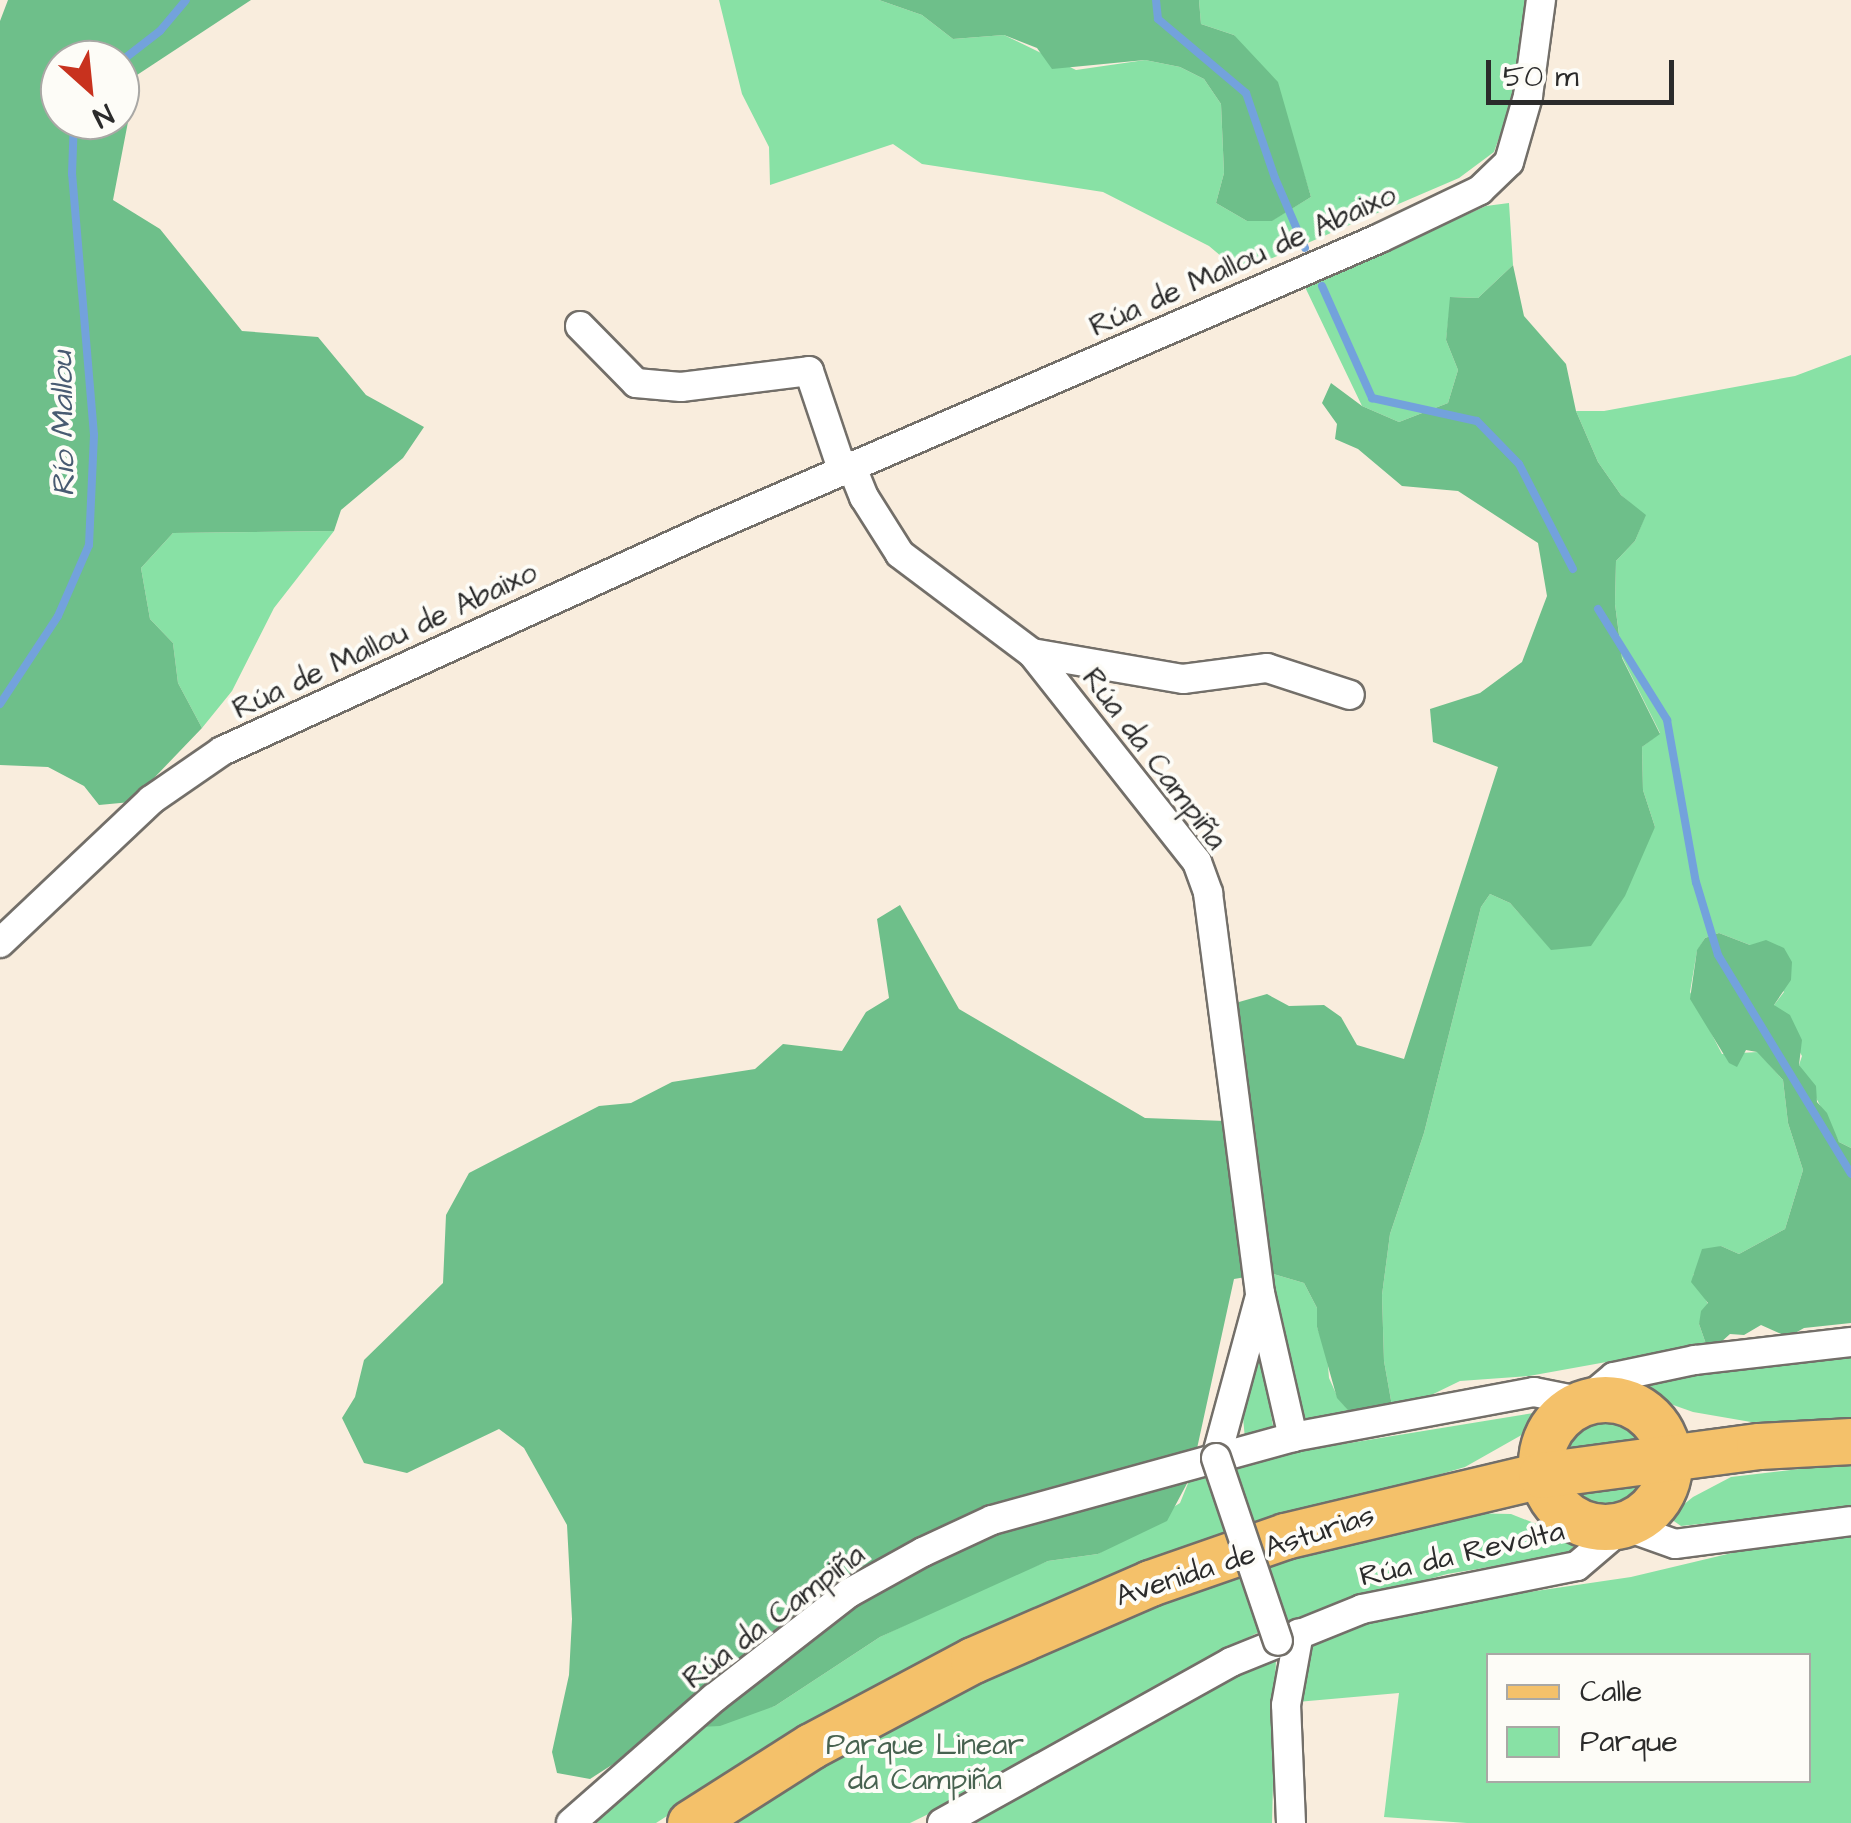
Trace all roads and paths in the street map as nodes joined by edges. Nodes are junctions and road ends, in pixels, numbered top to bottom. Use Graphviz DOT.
graph roads {
  1 [pos="1541,0"];
  2 [pos="580,326"];
  3 [pos="847,467"];
  4 [pos="1032,653"];
  5 [pos="1350,695"];
  6 [pos="0,942"];
  7 [pos="1260,1293"];
  8 [pos="1851,1342"];
  9 [pos="1584,1402"];
  10 [pos="1660,1437"];
  11 [pos="1293,1438"];
  12 [pos="1851,1441"];
  13 [pos="1759,1446"];
  14 [pos="1216,1458"];
  15 [pos="1548,1470"];
  16 [pos="1475,1488"];
  17 [pos="1640,1514"];
  18 [pos="1851,1521"];
  19 [pos="1289,1637"];
  20 [pos="571,1823"];
  21 [pos="690,1823"];
  22 [pos="942,1823"];
  23 [pos="1291,1823"];
  1 -- 3 [label="street, Rúa de Mallou de Abaixo"];
  2 -- 3 [label="street"];
  3 -- 4 [label="street, Rúa da Campiña"];
  3 -- 6 [label="street, Rúa de Mallou de Abaixo"];
  4 -- 5 [label="street"];
  4 -- 7 [label="street, Rúa da Campiña"];
  7 -- 11 [label="street, Rúa da Campiña"];
  7 -- 14 [label="street, Rúa da Campiña"];
  8 -- 9 [label="street"];
  9 -- 10 [label="main road"];
  9 -- 11 [label="street"];
  9 -- 15 [label="main road"];
  10 -- 13 [label="main road"];
  10 -- 15 [label="main road"];
  10 -- 17 [label="main road"];
  11 -- 14 [label="street"];
  12 -- 13 [label="main road"];
  13 -- 17 [label="main road"];
  14 -- 19 [label="street, bridge"];
  14 -- 20 [label="street, Rúa da Campiña"];
  15 -- 16 [label="main road"];
  15 -- 16 [label="main road"];
  15 -- 17 [label="main road"];
  16 -- 21 [label="main road, Avenida de Asturias"];
  17 -- 18 [label="street"];
  17 -- 19 [label="street, Rúa da Revolta"];
  19 -- 22 [label="street, Rúa da Revolta"];
  19 -- 23 [label="street"];
}
